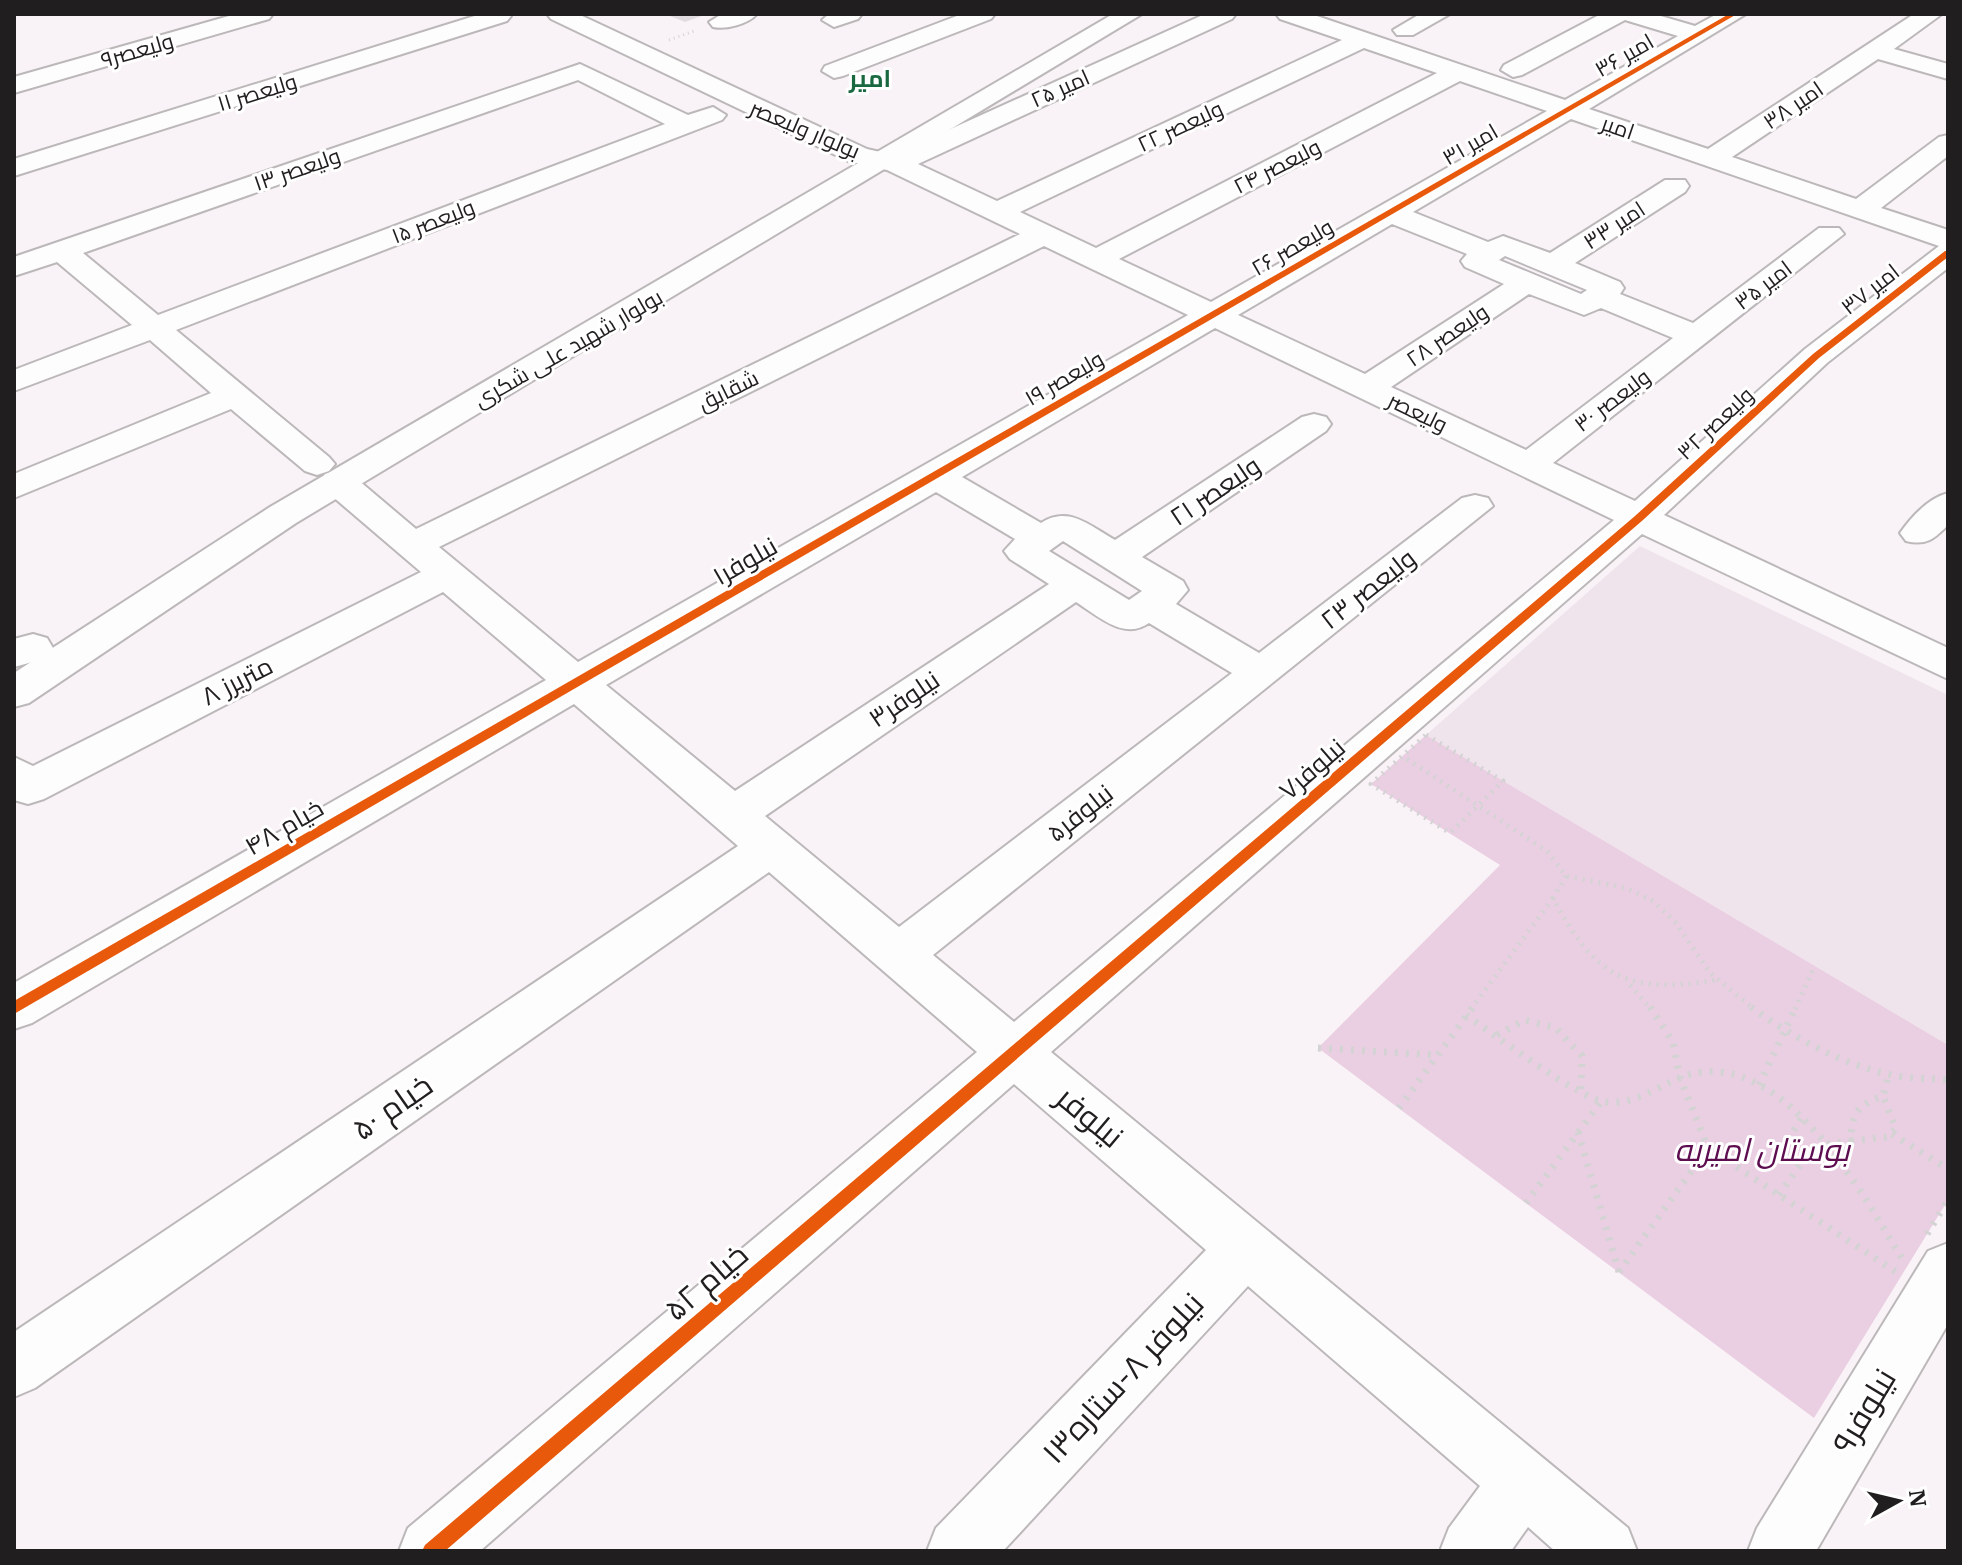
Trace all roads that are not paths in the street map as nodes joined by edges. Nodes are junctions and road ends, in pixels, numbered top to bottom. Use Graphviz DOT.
graph roads {
  1 [pos="261,14"];
  2 [pos="559,14"];
  3 [pos="600,14"];
  4 [pos="745,14"];
  5 [pos="983,14"];
  6 [pos="1097,14"];
  7 [pos="1130,14"];
  8 [pos="1224,14"];
  9 [pos="1288,14"];
  10 [pos="1438,14"];
  11 [pos="1619,14"];
  12 [pos="1630,14"];
  13 [pos="1734,14"];
  14 [pos="1930,14"];
  15 [pos="499,16"];
  16 [pos="721,22"];
  17 [pos="1405,30"];
  18 [pos="1699,35"];
  19 [pos="1362,40"];
  20 [pos="1875,51"];
  21 [pos="1513,70"];
  22 [pos="834,71"];
  23 [pos="1459,72"];
  24 [pos="1948,72"];
  25 [pos="14,85"];
  26 [pos="1569,110"];
  27 [pos="700,120"];
  28 [pos="1948,143"];
  29 [pos="880,155"];
  30 [pos="1711,159"];
  31 [pos="14,168"];
  32 [pos="1675,186"];
  33 [pos="1860,210"];
  34 [pos="997,212"];
  35 [pos="1390,213"];
  36 [pos="1044,234"];
  37 [pos="1829,234"];
  38 [pos="1948,240"];
  39 [pos="62,251"];
  40 [pos="1948,253"];
  41 [pos="1096,259"];
  42 [pos="14,267"];
  43 [pos="1540,273"];
  44 [pos="1214,315"];
  45 [pos="154,327"];
  46 [pos="1696,336"];
  47 [pos="1816,356"];
  48 [pos="14,381"];
  49 [pos="1367,388"];
  50 [pos="235,395"];
  51 [pos="1314,424"];
  52 [pos="1528,465"];
  53 [pos="328,473"];
  54 [pos="935,476"];
  55 [pos="14,487"];
  56 [pos="1948,504"];
  57 [pos="1475,506"];
  58 [pos="1639,518"];
  59 [pos="1919,533"];
  60 [pos="1041,539"];
  61 [pos="413,545"];
  62 [pos="1116,557"];
  63 [pos="447,574"];
  64 [pos="1076,584"];
  65 [pos="1148,605"];
  66 [pos="20,654"];
  67 [pos="1948,665"];
  68 [pos="1261,672"];
  69 [pos="576,683"];
  70 [pos="14,693"];
  71 [pos="21,780"];
  72 [pos="752,831"];
  73 [pos="898,955"];
  74 [pos="14,1008"];
  75 [pos="1014,1053"];
  76 [pos="1246,1248"];
  77 [pos="1940,1284"];
  78 [pos="14,1367"];
  79 [pos="1522,1482"];
  80 [pos="431,1551"];
  81 [pos="959,1551"];
  82 [pos="1472,1551"];
  83 [pos="1605,1551"];
  84 [pos="1780,1551"];
  1 -- 25 [label="street, ولیعصر۹"];
  2 -- 29 [label="street, بولوار ولیعصر"];
  3 -- 29 [label="street, بولوار ولیعصر"];
  4 -- 16 [label="street"];
  5 -- 22 [label="street"];
  6 -- 29 [label="street, بولوار شهید علی شکری"];
  7 -- 29 [label="street, بولوار شهید علی شکری"];
  8 -- 29 [label="street, امیر ۲۵"];
  9 -- 19 [label="street, امیر"];
  10 -- 17 [label="street"];
  11 -- 21 [label="street"];
  12 -- 18 [label="street"];
  13 -- 18 [label="street, امیر ۳۶"];
  14 -- 20 [label="street, امیر ۳۸"];
  15 -- 31 [label="street, ولیعصر ۱۱"];
  18 -- 26 [label="street, امیر ۳۶"];
  19 -- 23 [label="street, امیر"];
  19 -- 34 [label="street, ولیعصر ۲۲"];
  20 -- 24 [label="street"];
  20 -- 30 [label="street, امیر ۳۸"];
  23 -- 26 [label="street, امیر"];
  23 -- 41 [label="street, ولیعصر ۲۴"];
  26 -- 30 [label="street, امیر"];
  26 -- 35 [label="street, امیر ۳۱"];
  27 -- 39 [label="street, ولیعصر ۱۳"];
  27 -- 45 [label="street, ولیعصر ۱۵"];
  28 -- 33 [label="street"];
  29 -- 34 [label="street, ولیعصر"];
  29 -- 53 [label="street, بولوار شهید علی شکری"];
  30 -- 33 [label="street, امیر"];
  32 -- 43 [label="street, امیر ۳۳"];
  33 -- 38 [label="street, امیر"];
  34 -- 36 [label="street, ولیعصر"];
  35 -- 43 [label="street"];
  35 -- 44 [label="street, ولیعصر ۲۶"];
  36 -- 41 [label="street, ولیعصر"];
  36 -- 61 [label="street, شقایق"];
  37 -- 46 [label="street, امیر ۳۵"];
  39 -- 42 [label="street, ولیعصر ۱۳"];
  39 -- 45 [label="street, نیلوفر"];
  40 -- 47 [label="street, امیر ۳۷"];
  41 -- 44 [label="street, ولیعصر"];
  43 -- 46 [label="street"];
  43 -- 49 [label="street, ولیعصر ۲۸"];
  44 -- 49 [label="street, ولیعصر"];
  44 -- 54 [label="street, ولیعصر ۱۹"];
  45 -- 48 [label="street, ولیعصر ۱۵"];
  45 -- 50 [label="street, نیلوفر"];
  46 -- 52 [label="street, ولیعصر ۳۰"];
  47 -- 58 [label="street, ولیعصر ۳۲"];
  49 -- 52 [label="street, ولیعصر"];
  50 -- 53 [label="street, نیلوفر"];
  50 -- 55 [label="street"];
  51 -- 62 [label="street, ولیعصر ۲۱"];
  52 -- 58 [label="street, ولیعصر"];
  53 -- 61 [label="street, نیلوفر"];
  53 -- 66 [label="street, بولوار شهید علی شکری"];
  53 -- 70 [label="street, بولوار شهید علی شکری"];
  54 -- 60 [label="street"];
  54 -- 69 [label="street, نیلوفر۱"];
  56 -- 59 [label="street"];
  57 -- 68 [label="street, ولیعصر ۲۳"];
  58 -- 67 [label="street, ولیعصر"];
  58 -- 75 [label="street, نیلوفر۷"];
  60 -- 62 [label="street"];
  60 -- 64 [label="street"];
  61 -- 63 [label="street, نیلوفر"];
  62 -- 65 [label="street"];
  63 -- 69 [label="street, نیلوفر"];
  63 -- 71 [label="street, ۸ متریرز"];
  64 -- 65 [label="street"];
  64 -- 72 [label="street, نیلوفر۳"];
  65 -- 68 [label="street"];
  68 -- 73 [label="street, نیلوفر۵"];
  69 -- 72 [label="street, نیلوفر"];
  69 -- 74 [label="street, خیام ۴۸"];
  72 -- 73 [label="street, نیلوفر"];
  72 -- 78 [label="street, خیام ۵۰"];
  73 -- 75 [label="street, نیلوفر"];
  75 -- 76 [label="street, نیلوفر"];
  75 -- 80 [label="street, خیام ۵۲"];
  76 -- 79 [label="street, نیلوفر"];
  76 -- 81 [label="street, نیلوفر ۸-ستاره۱۳"];
  77 -- 84 [label="street, نیلوفر۹"];
  79 -- 82 [label="street"];
  79 -- 83 [label="street, نیلوفر"];
}
